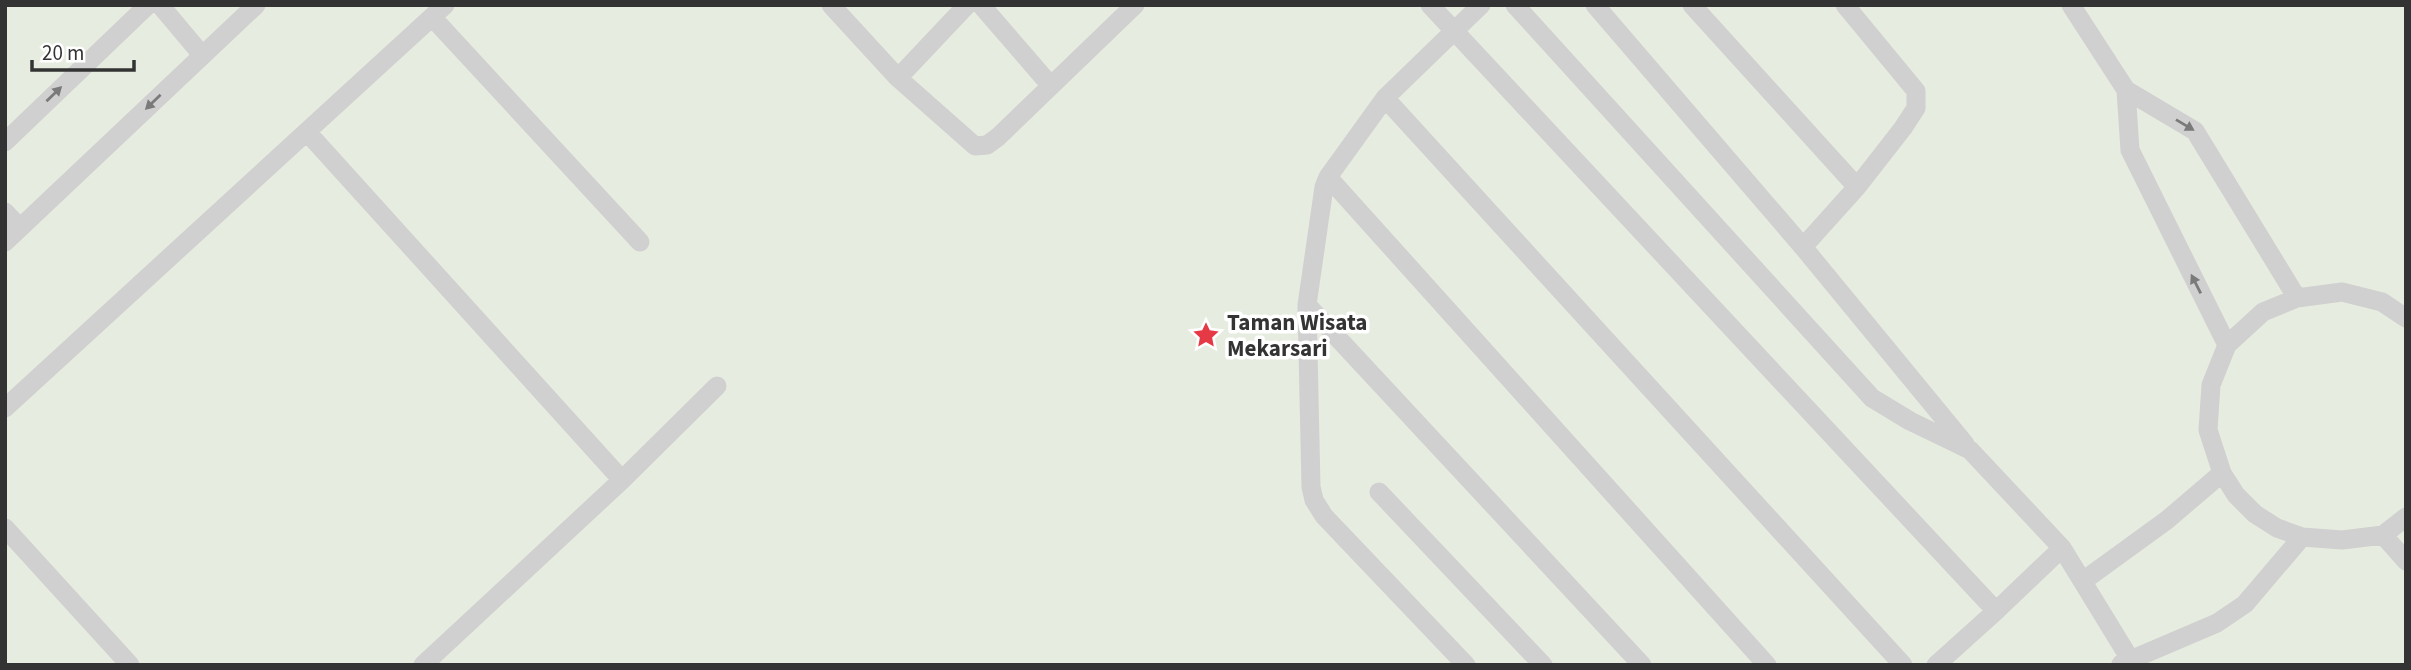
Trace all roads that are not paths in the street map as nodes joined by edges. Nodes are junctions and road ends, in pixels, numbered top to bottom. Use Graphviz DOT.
graph roads {
  1 [pos="148,5"];
  2 [pos="160,5"];
  3 [pos="256,5"];
  4 [pos="831,5"];
  5 [pos="967,5"];
  6 [pos="981,5"];
  7 [pos="1430,5"];
  8 [pos="1481,5"];
  9 [pos="1515,5"];
  10 [pos="1595,5"];
  11 [pos="1692,5"];
  12 [pos="1845,5"];
  13 [pos="2071,5"];
  14 [pos="1126,8"];
  15 [pos="438,11"];
  16 [pos="1454,31"];
  17 [pos="202,55"];
  18 [pos="898,78"];
  19 [pos="1051,86"];
  20 [pos="2126,90"];
  21 [pos="1385,98"];
  22 [pos="307,132"];
  23 [pos="5,142"];
  24 [pos="1328,177"];
  25 [pos="1857,187"];
  26 [pos="5,212"];
  27 [pos="20,228"];
  28 [pos="5,242"];
  29 [pos="640,242"];
  30 [pos="1802,247"];
  31 [pos="2297,298"];
  32 [pos="1307,305"];
  33 [pos="2406,318"];
  34 [pos="2227,345"];
  35 [pos="717,386"];
  36 [pos="5,408"];
  37 [pos="1970,450"];
  38 [pos="2222,473"];
  39 [pos="622,480"];
  40 [pos="1379,492"];
  41 [pos="2406,517"];
  42 [pos="5,528"];
  43 [pos="2383,535"];
  44 [pos="2302,537"];
  45 [pos="2062,548"];
  46 [pos="2406,561"];
  47 [pos="2083,581"];
  48 [pos="1996,611"];
  49 [pos="2125,662"];
  50 [pos="130,665"];
  51 [pos="423,665"];
  52 [pos="1466,665"];
  53 [pos="1543,665"];
  54 [pos="1642,665"];
  55 [pos="1767,665"];
  56 [pos="1903,665"];
  57 [pos="1936,665"];
  23 -- 1 [label="lane, one-way"];
  2 -- 17 [label="lane"];
  3 -- 17 [label="lane"];
  4 -- 18 [label="lane"];
  5 -- 18 [label="lane"];
  6 -- 19 [label="lane"];
  7 -- 16 [label="lane"];
  8 -- 16 [label="lane"];
  9 -- 37 [label="lane"];
  10 -- 30 [label="lane"];
  11 -- 25 [label="lane"];
  12 -- 25 [label="lane"];
  13 -- 20 [label="lane"];
  14 -- 19 [label="lane"];
  15 -- 22 [label="lane"];
  15 -- 29 [label="lane"];
  16 -- 21 [label="lane"];
  16 -- 48 [label="lane"];
  17 -- 27 [label="lane, one-way"];
  18 -- 19 [label="lane"];
  20 -- 31 [label="lane, one-way"];
  34 -- 20 [label="lane, one-way"];
  21 -- 24 [label="lane"];
  21 -- 56 [label="lane"];
  22 -- 36 [label="lane"];
  22 -- 39 [label="lane"];
  24 -- 32 [label="lane"];
  24 -- 55 [label="lane"];
  25 -- 30 [label="lane"];
  26 -- 27 [label="lane"];
  27 -- 28 [label="lane"];
  30 -- 37 [label="lane"];
  31 -- 33 [label="lane"];
  31 -- 34 [label="lane"];
  32 -- 52 [label="lane"];
  32 -- 54 [label="lane"];
  34 -- 38 [label="lane"];
  35 -- 39 [label="lane"];
  37 -- 45 [label="lane"];
  38 -- 44 [label="lane"];
  38 -- 47 [label="lane"];
  39 -- 51 [label="lane"];
  40 -- 53 [label="lane"];
  41 -- 43 [label="lane"];
  42 -- 50 [label="lane"];
  43 -- 44 [label="lane"];
  43 -- 46 [label="lane"];
  44 -- 49 [label="lane"];
  45 -- 47 [label="lane"];
  45 -- 48 [label="lane"];
  47 -- 49 [label="lane"];
  48 -- 57 [label="lane"];
}
